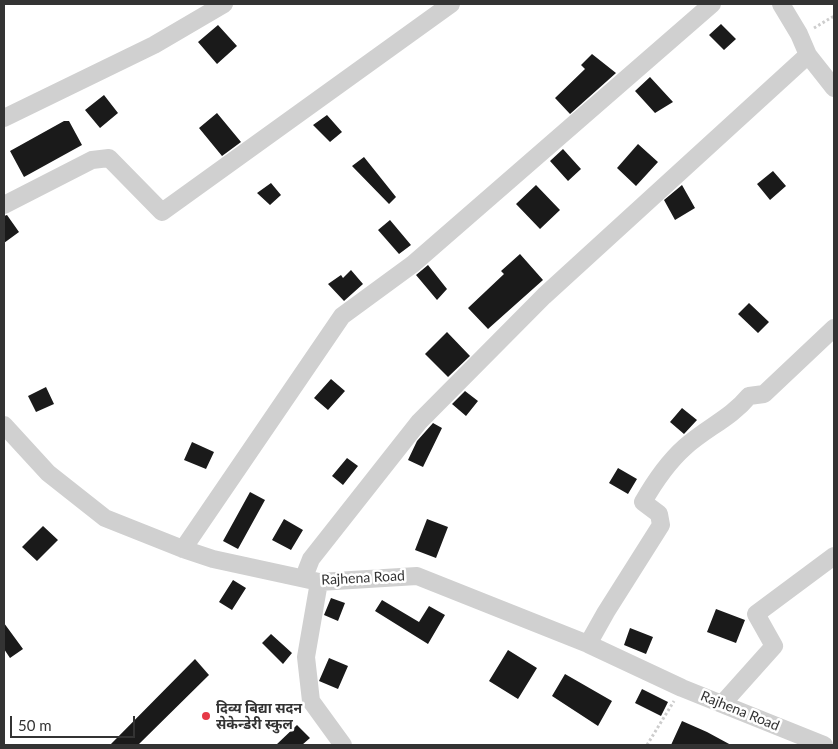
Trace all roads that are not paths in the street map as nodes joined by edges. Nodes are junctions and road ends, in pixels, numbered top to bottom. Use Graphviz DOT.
graph roads {
  1 [pos="224,4"];
  2 [pos="451,4"];
  3 [pos="712,4"];
  4 [pos="781,4"];
  5 [pos="808,55"];
  6 [pos="834,88"];
  7 [pos="4,118"];
  8 [pos="4,205"];
  9 [pos="834,328"];
  10 [pos="4,425"];
  11 [pos="182,548"];
  12 [pos="834,556"];
  13 [pos="312,579"];
  14 [pos="588,644"];
  15 [pos="723,703"];
  16 [pos="342,745"];
  17 [pos="824,745"];
  1 -- 7 [label="street"];
  2 -- 8 [label="street"];
  3 -- 11 [label="street"];
  4 -- 5 [label="street"];
  5 -- 6 [label="street"];
  5 -- 13 [label="street"];
  9 -- 14 [label="street"];
  10 -- 11 [label="street, Rajhena Road"];
  11 -- 13 [label="street, Rajhena Road"];
  12 -- 15 [label="street"];
  13 -- 14 [label="street, Rajhena Road"];
  13 -- 16 [label="street"];
  14 -- 15 [label="street, Rajhena Road"];
  15 -- 17 [label="street, Rajhena Road"];
}
